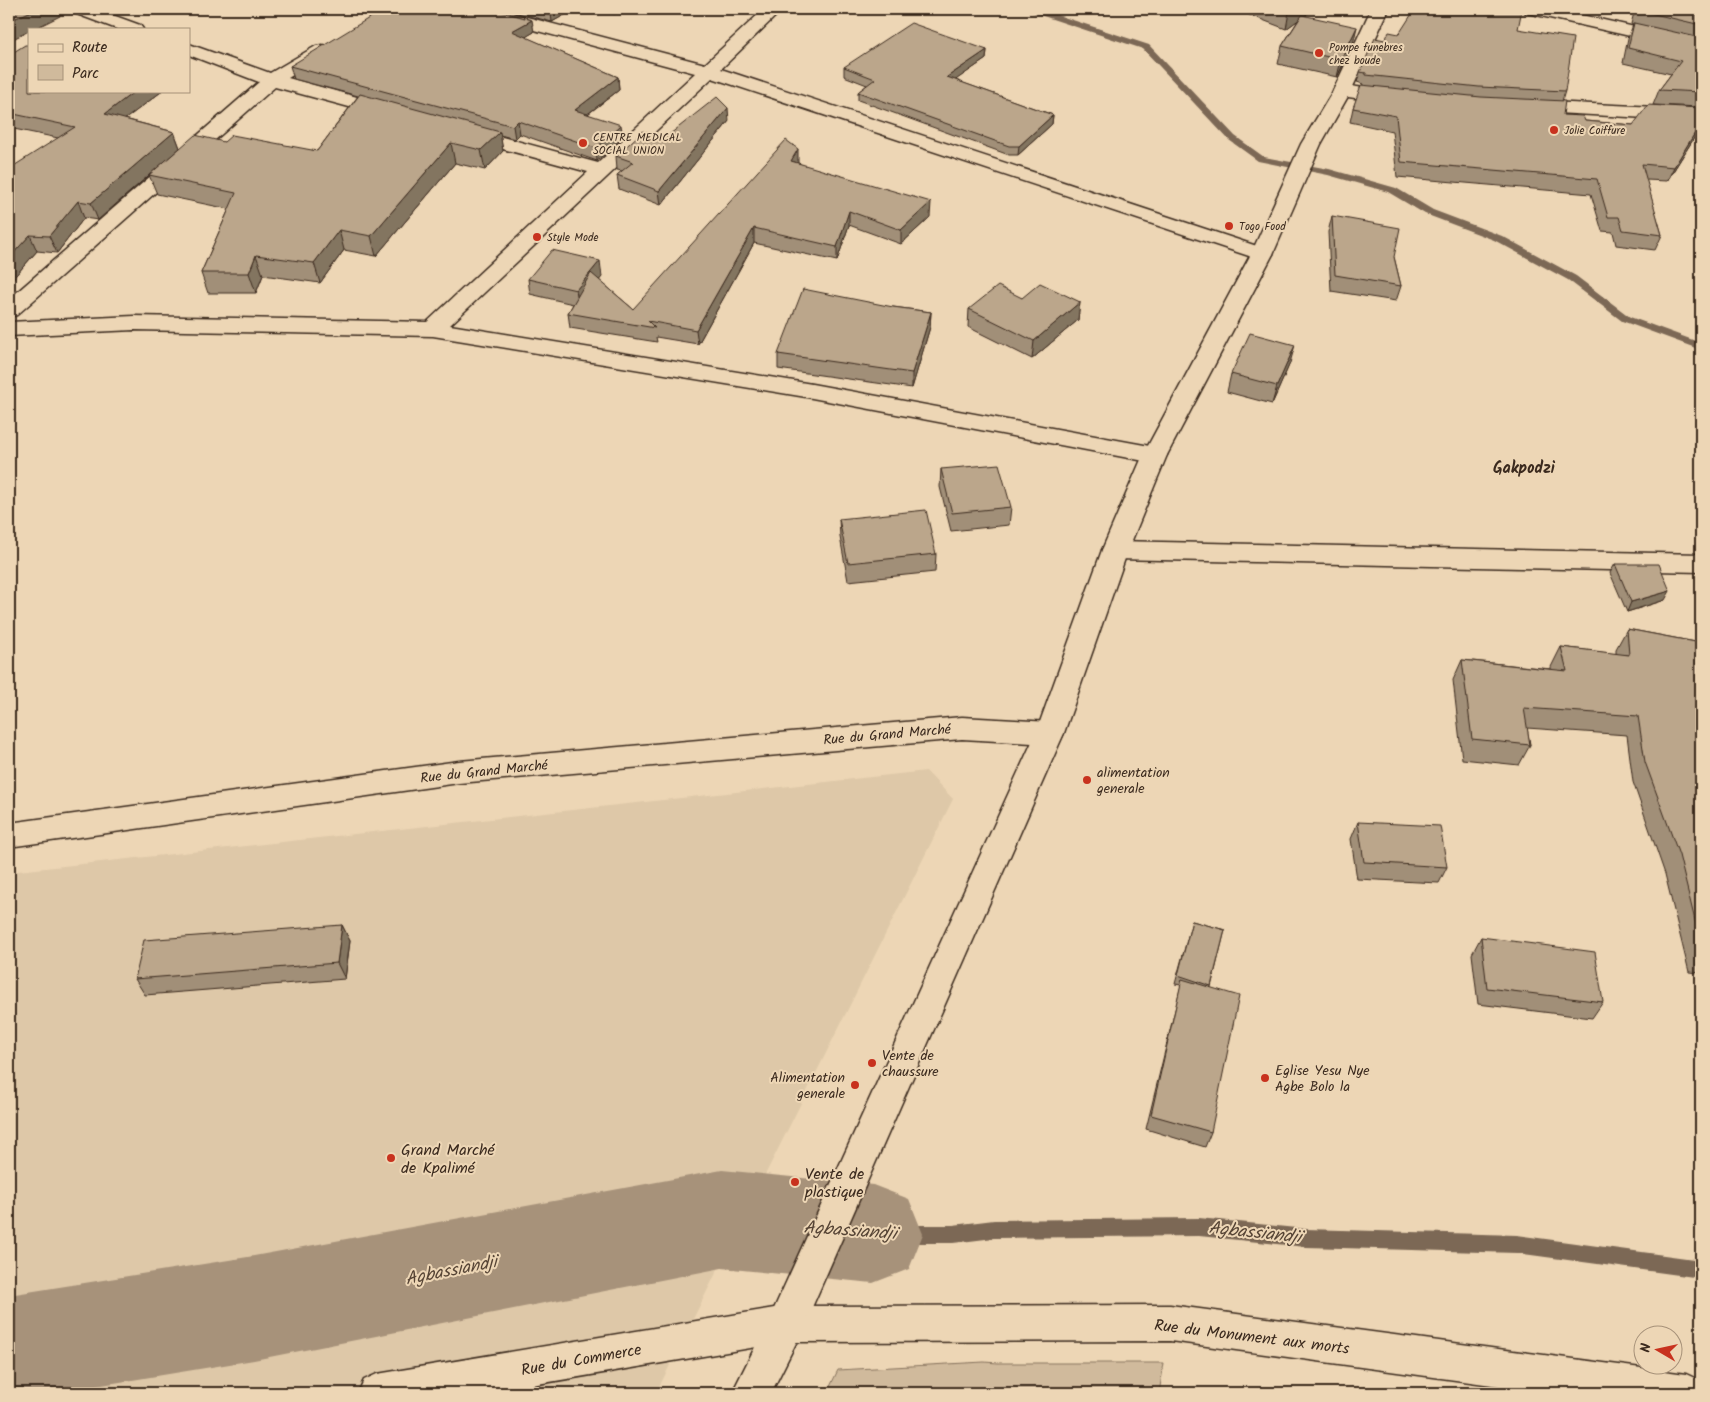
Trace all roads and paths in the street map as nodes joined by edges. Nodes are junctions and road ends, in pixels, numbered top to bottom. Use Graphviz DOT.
graph roads {
  1 [pos="80,9"];
  2 [pos="476,9"];
  3 [pos="774,9"];
  4 [pos="1380,9"];
  5 [pos="1532,9"];
  6 [pos="131,28"];
  7 [pos="340,39"];
  8 [pos="1701,47"];
  9 [pos="190,49"];
  10 [pos="707,70"];
  11 [pos="272,80"];
  12 [pos="1342,91"];
  13 [pos="1411,99"];
  14 [pos="1506,106"];
  15 [pos="1701,115"];
  16 [pos="404,116"];
  17 [pos="451,129"];
  18 [pos="602,170"];
  19 [pos="1262,254"];
  20 [pos="9,310"];
  21 [pos="9,328"];
  22 [pos="433,329"];
  23 [pos="1155,455"];
  24 [pos="1115,550"];
  25 [pos="1701,563"];
  26 [pos="1050,733"];
  27 [pos="9,835"];
  28 [pos="786,1324"];
  29 [pos="377,1393"];
  30 [pos="751,1393"];
  31 [pos="1686,1393"];
  1 -- 6 [label="street"];
  2 -- 10 [label="street"];
  3 -- 10 [label="street"];
  4 -- 12 [label="street"];
  5 -- 8 [label="street"];
  7 -- 11 [label="street"];
  9 -- 11 [label="street"];
  10 -- 18 [label="street"];
  10 -- 19 [label="street"];
  11 -- 16 [label="street"];
  11 -- 20 [label="street"];
  12 -- 13 [label="street"];
  12 -- 19 [label="street"];
  14 -- 15 [label="street"];
  17 -- 18 [label="street"];
  18 -- 22 [label="street"];
  19 -- 23 [label="street"];
  21 -- 22 [label="street"];
  22 -- 23 [label="street"];
  23 -- 24 [label="street"];
  24 -- 25 [label="street"];
  24 -- 26 [label="street"];
  26 -- 27 [label="street, Rue du Grand Marché"];
  26 -- 28 [label="street"];
  28 -- 29 [label="street, Rue du Commerce"];
  28 -- 30 [label="street"];
  28 -- 31 [label="street, Rue du Monument aux morts"];
}
